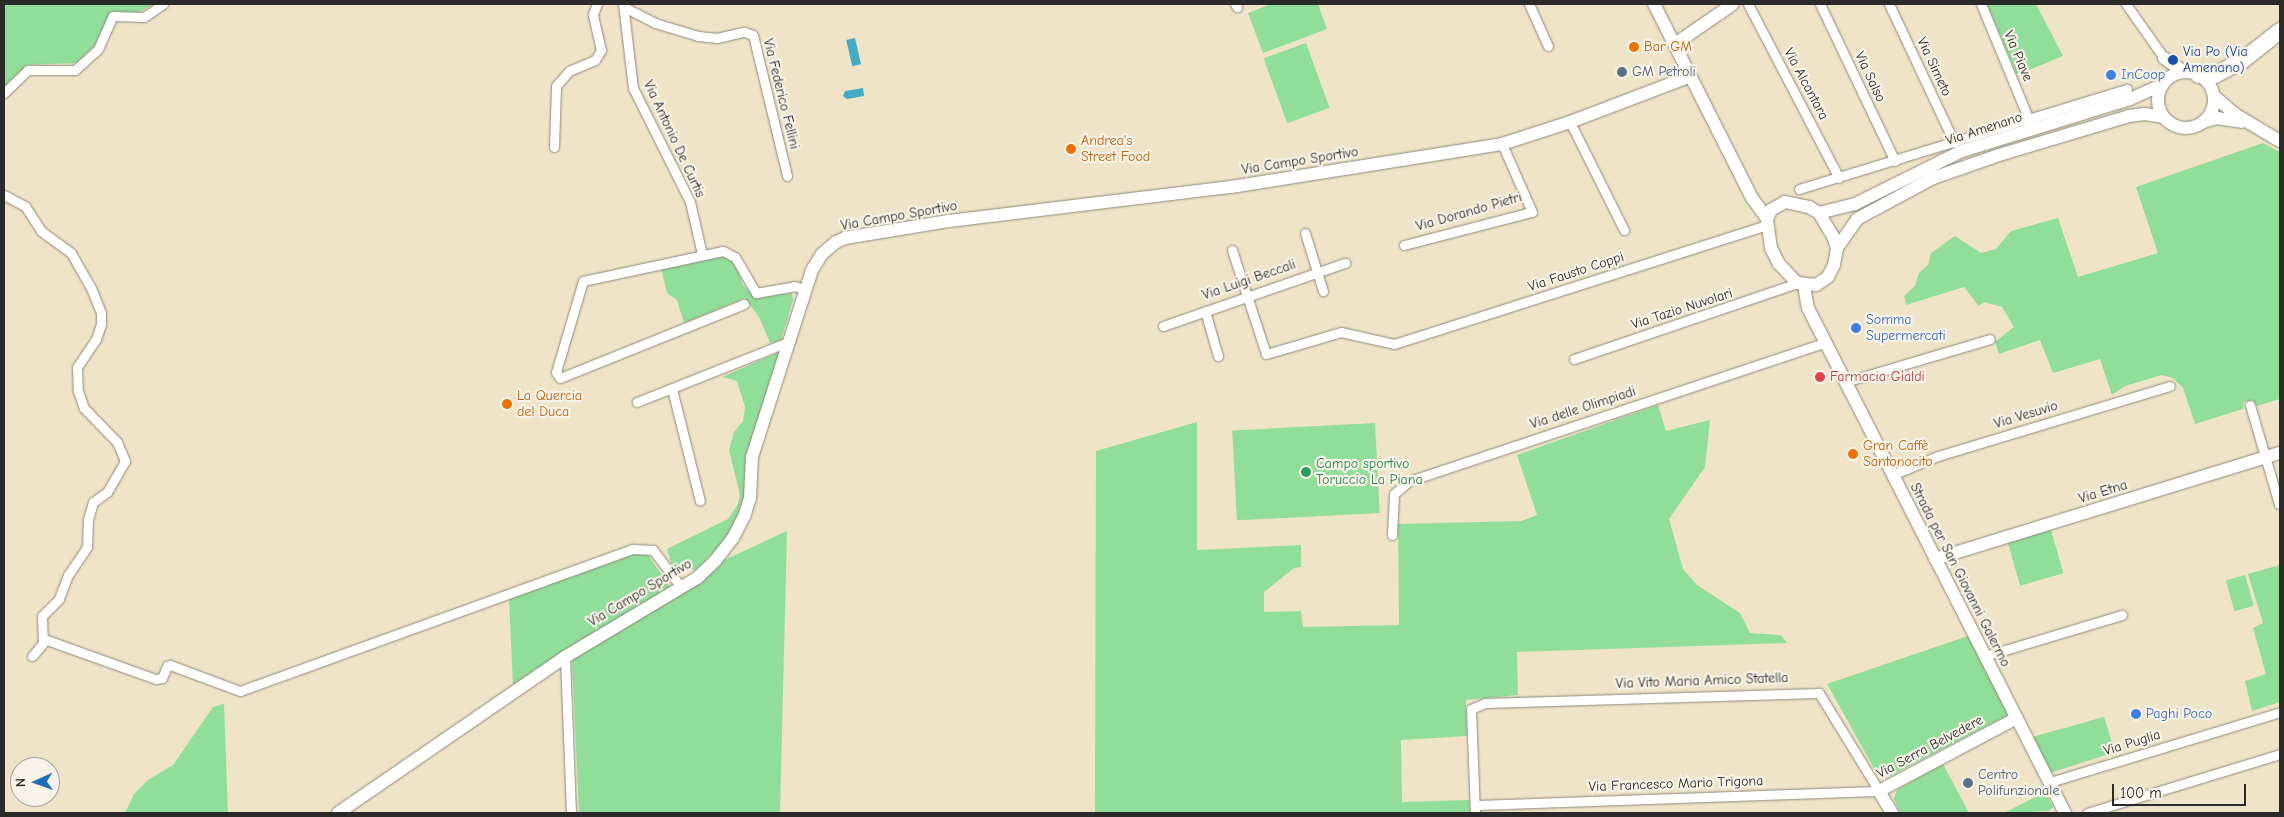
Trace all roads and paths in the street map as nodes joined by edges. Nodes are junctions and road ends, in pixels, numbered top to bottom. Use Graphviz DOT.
graph roads {
  1 [pos="163,4"];
  2 [pos="597,4"];
  3 [pos="1529,4"];
  4 [pos="1654,4"];
  5 [pos="1733,4"];
  6 [pos="1748,4"];
  7 [pos="1820,4"];
  8 [pos="1889,4"];
  9 [pos="1981,4"];
  10 [pos="2126,4"];
  11 [pos="624,5"];
  12 [pos="2280,30"];
  13 [pos="1675,44"];
  14 [pos="1548,46"];
  15 [pos="2164,58"];
  16 [pos="2192,74"];
  17 [pos="1691,76"];
  18 [pos="2164,83"];
  19 [pos="2127,89"];
  20 [pos="4,93"];
  21 [pos="2214,96"];
  22 [pos="2163,117"];
  23 [pos="2029,120"];
  24 [pos="1570,122"];
  25 [pos="2203,122"];
  26 [pos="2251,124"];
  27 [pos="2280,141"];
  28 [pos="1954,142"];
  29 [pos="1502,144"];
  30 [pos="554,148"];
  31 [pos="1895,161"];
  32 [pos="787,176"];
  33 [pos="1839,178"];
  34 [pos="1799,189"];
  35 [pos="4,195"];
  36 [pos="1752,198"];
  37 [pos="1776,205"];
  38 [pos="1819,213"];
  39 [pos="1767,222"];
  40 [pos="1624,230"];
  41 [pos="1306,233"];
  42 [pos="1404,244"];
  43 [pos="1837,248"];
  44 [pos="1232,250"];
  45 [pos="702,254"];
  46 [pos="1345,263"];
  47 [pos="1317,271"];
  48 [pos="1806,285"];
  49 [pos="805,289"];
  50 [pos="1323,290"];
  51 [pos="1245,296"];
  52 [pos="744,304"];
  53 [pos="1205,310"];
  54 [pos="1163,326"];
  55 [pos="1990,339"];
  56 [pos="790,341"];
  57 [pos="1825,343"];
  58 [pos="1218,356"];
  59 [pos="1574,359"];
  60 [pos="1845,382"];
  61 [pos="2170,386"];
  62 [pos="672,389"];
  63 [pos="637,402"];
  64 [pos="2250,405"];
  65 [pos="2280,453"];
  66 [pos="2265,458"];
  67 [pos="1892,475"];
  68 [pos="700,501"];
  69 [pos="2279,504"];
  70 [pos="1392,535"];
  71 [pos="1935,559"];
  72 [pos="681,587"];
  73 [pos="2122,615"];
  74 [pos="44,639"];
  75 [pos="32,656"];
  76 [pos="1985,656"];
  77 [pos="565,657"];
  78 [pos="2280,712"];
  79 [pos="2017,718"];
  80 [pos="2280,754"];
  81 [pos="2050,782"];
  82 [pos="1879,791"];
  83 [pos="1475,809"];
  84 [pos="338,813"];
  85 [pos="571,813"];
  86 [pos="1892,813"];
  87 [pos="2065,813"];
  88 [pos="2087,813"];
  1 -- 20 [label="street"];
  2 -- 30 [label="street"];
  3 -- 14 [label="street"];
  4 -- 13 [label="street"];
  5 -- 13 [label="street"];
  6 -- 33 [label="street, Via Alcantara"];
  7 -- 31 [label="street, Via Salso"];
  8 -- 28 [label="street, Via Simeto"];
  9 -- 23 [label="street, Via Piave"];
  10 -- 15 [label="street"];
  11 -- 32 [label="street, Via Federico Fellini"];
  11 -- 45 [label="street, Via Antonio De Curtis"];
  12 -- 16 [label="highway"];
  13 -- 17 [label="street"];
  15 -- 16 [label="street"];
  15 -- 18 [label="street"];
  16 -- 18 [label="street"];
  16 -- 21 [label="street"];
  17 -- 24 [label="street, Via Campo Sportivo"];
  17 -- 36 [label="street"];
  18 -- 22 [label="street"];
  18 -- 38 [label="street, Via Amenano"];
  19 -- 23 [label="street"];
  21 -- 25 [label="street"];
  21 -- 26 [label="street"];
  22 -- 25 [label="street"];
  22 -- 43 [label="street, Via Amenano"];
  23 -- 28 [label="street"];
  24 -- 29 [label="street, Via Campo Sportivo"];
  24 -- 40 [label="street"];
  25 -- 26 [label="street"];
  26 -- 27 [label="street"];
  28 -- 31 [label="street"];
  29 -- 42 [label="street, Via Dorando Pietri"];
  29 -- 49 [label="street, Via Campo Sportivo"];
  31 -- 33 [label="street"];
  33 -- 34 [label="street"];
  35 -- 74 [label="street"];
  36 -- 37 [label="street"];
  36 -- 39 [label="street"];
  37 -- 38 [label="street"];
  37 -- 39 [label="street"];
  38 -- 43 [label="street"];
  39 -- 48 [label="street"];
  39 -- 51 [label="street, Via Fausto Coppi"];
  41 -- 47 [label="street"];
  43 -- 48 [label="street"];
  44 -- 51 [label="street"];
  45 -- 49 [label="street"];
  45 -- 52 [label="street"];
  46 -- 47 [label="street, Via Luigi Beccali"];
  47 -- 50 [label="street"];
  47 -- 51 [label="street, Via Luigi Beccali"];
  48 -- 57 [label="street, Strada per San Giovanni Galermo"];
  48 -- 59 [label="street, Via Tazio Nuvolari"];
  49 -- 56 [label="street, Via Campo Sportivo"];
  51 -- 53 [label="street, Via Luigi Beccali"];
  53 -- 54 [label="street, Via Luigi Beccali"];
  53 -- 58 [label="street"];
  55 -- 60 [label="street"];
  56 -- 62 [label="street"];
  56 -- 72 [label="street, Via Campo Sportivo"];
  57 -- 60 [label="street, Strada per San Giovanni Galermo"];
  57 -- 70 [label="street, Via delle Olimpiadi"];
  60 -- 67 [label="street, Strada per San Giovanni Galermo"];
  61 -- 67 [label="street, Via Vesuvio"];
  62 -- 63 [label="street"];
  62 -- 68 [label="street"];
  64 -- 66 [label="street"];
  65 -- 66 [label="street, Via Etna"];
  66 -- 69 [label="street"];
  66 -- 71 [label="street, Via Etna"];
  67 -- 71 [label="street, Strada per San Giovanni Galermo"];
  71 -- 76 [label="street, Strada per San Giovanni Galermo"];
  72 -- 74 [label="street"];
  72 -- 77 [label="street, Via Campo Sportivo"];
  73 -- 76 [label="street"];
  74 -- 75 [label="street"];
  76 -- 79 [label="street, Strada per San Giovanni Galermo"];
  77 -- 84 [label="street, Via Campo Sportivo"];
  77 -- 85 [label="street"];
  78 -- 81 [label="street, Via Puglia"];
  79 -- 81 [label="street, Strada per San Giovanni Galermo"];
  79 -- 82 [label="street, Via Serra Belvedere"];
  80 -- 88 [label="street"];
  81 -- 87 [label="street, Strada per San Giovanni Galermo"];
  82 -- 83 [label="street, Via Francesco Mario Trigona"];
  82 -- 83 [label="street, Via Vito Maria Amico Statella"];
  82 -- 86 [label="street, Via Serra Belvedere"];
}
